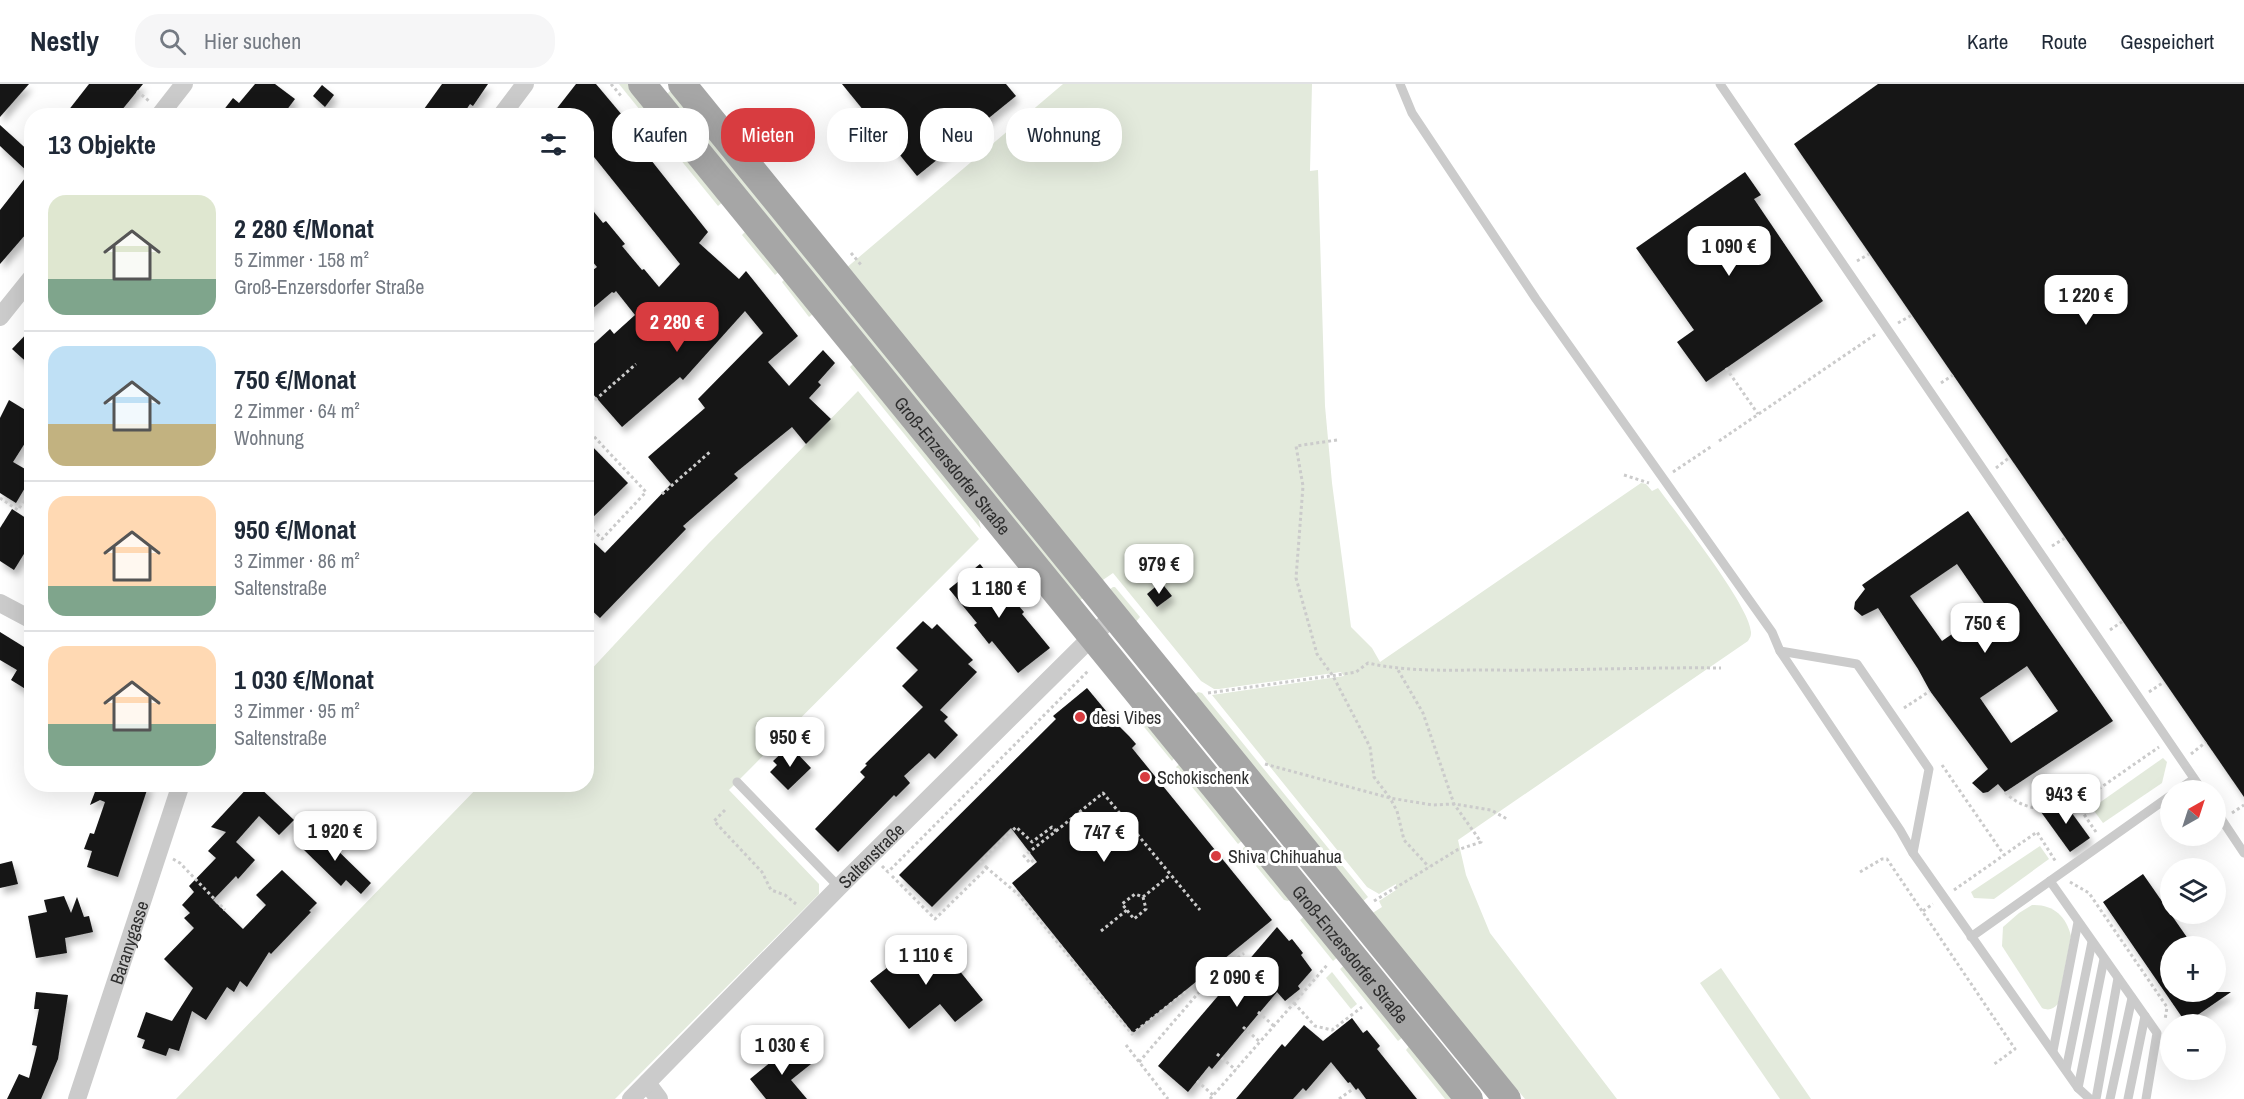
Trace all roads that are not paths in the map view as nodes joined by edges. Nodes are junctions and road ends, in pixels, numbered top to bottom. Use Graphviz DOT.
graph roads {
  1 [pos="184,84"];
  2 [pos="525,84"];
  3 [pos="682,84"];
  4 [pos="1400,84"];
  5 [pos="1720,84"];
  6 [pos="648,86"];
  7 [pos="165,108"];
  8 [pos="507,108"];
  9 [pos="24,287"];
  10 [pos="0,316"];
  11 [pos="0,603"];
  12 [pos="24,616"];
  13 [pos="1103,626"];
  14 [pos="1780,651"];
  15 [pos="2194,779"];
  16 [pos="737,782"];
  17 [pos="179,792"];
  18 [pos="2160,803"];
  19 [pos="2226,826"];
  20 [pos="2244,853"];
  21 [pos="1913,854"];
  22 [pos="2049,881"];
  23 [pos="839,887"];
  24 [pos="2078,922"];
  25 [pos="1971,937"];
  26 [pos="2092,942"];
  27 [pos="2104,959"];
  28 [pos="2118,978"];
  29 [pos="2132,998"];
  30 [pos="2145,1016"];
  31 [pos="2053,1051"];
  32 [pos="2066,1070"];
  33 [pos="647,1083"];
  34 [pos="2084,1095"];
  35 [pos="77,1099"];
  36 [pos="631,1099"];
  37 [pos="659,1099"];
  38 [pos="1469,1099"];
  39 [pos="1507,1099"];
  40 [pos="2096,1099"];
  41 [pos="2110,1099"];
  42 [pos="2128,1099"];
  43 [pos="2146,1099"];
  1 -- 7 [label="street"];
  2 -- 8 [label="street"];
  3 -- 13 [label="main road, Groß-Enzersdorfer Straße"];
  4 -- 14 [label="lane"];
  5 -- 15 [label="lane"];
  6 -- 13 [label="main road, Groß-Enzersdorfer Straße"];
  9 -- 10 [label="street"];
  11 -- 12 [label="street"];
  13 -- 23 [label="street, Saltenstraße"];
  13 -- 38 [label="main road, Groß-Enzersdorfer Straße"];
  13 -- 39 [label="main road, Groß-Enzersdorfer Straße"];
  14 -- 21 [label="lane"];
  14 -- 21 [label="lane"];
  16 -- 23 [label="lane"];
  17 -- 35 [label="street, Baranygasse"];
  18 -- 22 [label="lane"];
  19 -- 20 [label="lane"];
  21 -- 25 [label="lane"];
  22 -- 24 [label="lane"];
  22 -- 25 [label="lane"];
  23 -- 33 [label="street, Saltenstraße"];
  24 -- 26 [label="lane"];
  24 -- 31 [label="lane"];
  25 -- 31 [label="lane"];
  26 -- 27 [label="lane"];
  26 -- 32 [label="lane"];
  27 -- 28 [label="lane"];
  27 -- 34 [label="lane"];
  28 -- 29 [label="lane"];
  28 -- 40 [label="lane"];
  29 -- 30 [label="lane"];
  29 -- 41 [label="lane"];
  30 -- 42 [label="lane"];
  30 -- 43 [label="lane"];
  31 -- 32 [label="lane"];
  32 -- 34 [label="lane"];
  33 -- 36 [label="street, Saltenstraße"];
  33 -- 37 [label="street"];
}
